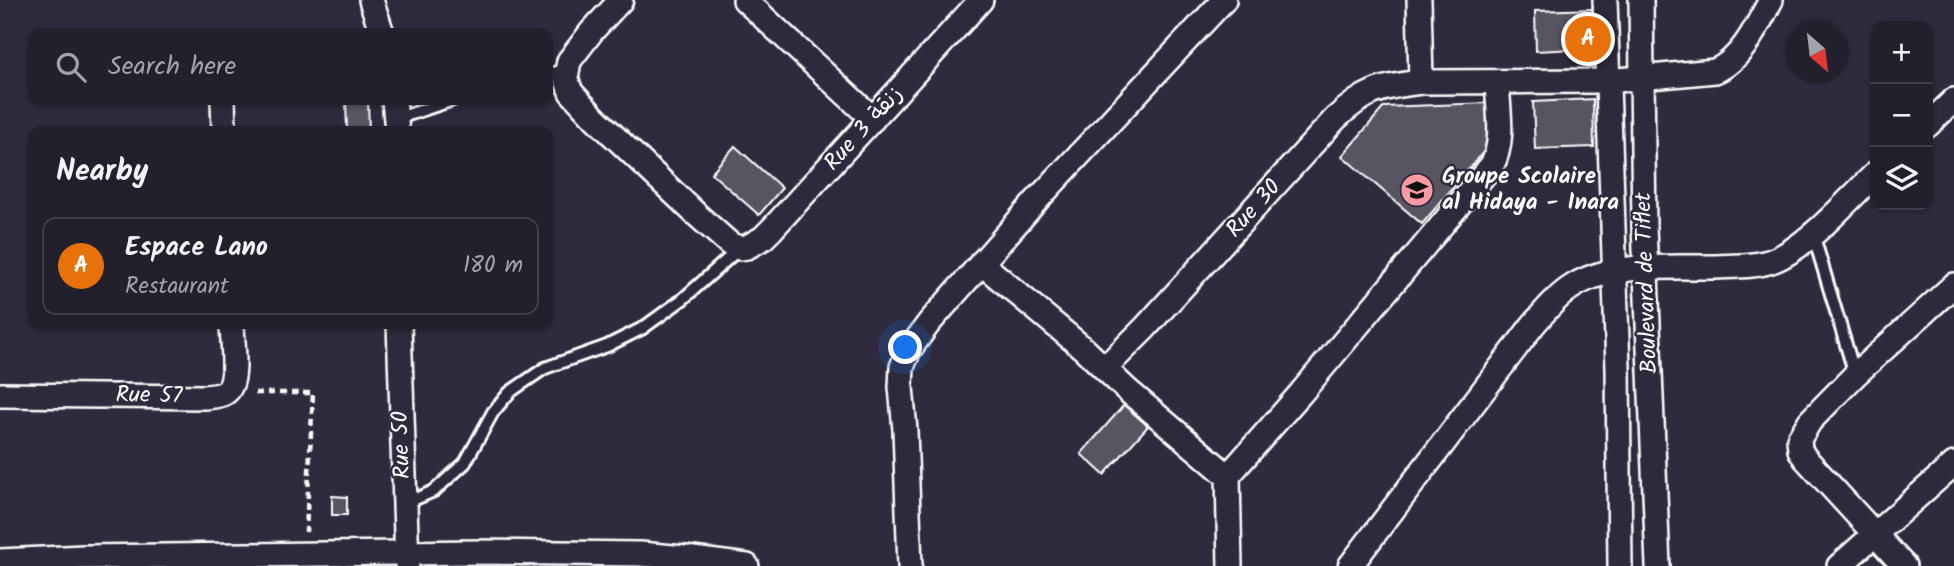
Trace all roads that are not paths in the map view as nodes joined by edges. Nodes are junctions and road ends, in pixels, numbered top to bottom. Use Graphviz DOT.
graph roads {
  1 [pos="371,0"];
  2 [pos="621,0"];
  3 [pos="745,0"];
  4 [pos="982,0"];
  5 [pos="1224,0"];
  6 [pos="1419,0"];
  7 [pos="1605,0"];
  8 [pos="1770,0"];
  9 [pos="1643,3"];
  10 [pos="380,28"];
  11 [pos="558,72"];
  12 [pos="1642,79"];
  13 [pos="1607,81"];
  14 [pos="1421,82"];
  15 [pos="1497,82"];
  16 [pos="1954,100"];
  17 [pos="223,105"];
  18 [pos="436,105"];
  19 [pos="395,117"];
  20 [pos="873,120"];
  21 [pos="1933,120"];
  22 [pos="224,126"];
  23 [pos="1870,179"];
  24 [pos="1812,234"];
  25 [pos="740,248"];
  26 [pos="981,263"];
  27 [pos="1646,269"];
  28 [pos="1614,271"];
  29 [pos="1954,285"];
  30 [pos="232,329"];
  31 [pos="399,329"];
  32 [pos="1105,369"];
  33 [pos="1855,375"];
  34 [pos="0,395"];
  35 [pos="1954,464"];
  36 [pos="1228,476"];
  37 [pos="404,504"];
  38 [pos="1876,534"];
  39 [pos="407,559"];
  40 [pos="0,561"];
  41 [pos="747,566"];
  42 [pos="910,566"];
  43 [pos="1230,566"];
  44 [pos="1350,566"];
  45 [pos="1620,566"];
  46 [pos="1658,566"];
  47 [pos="1839,566"];
  48 [pos="1904,566"];
  1 -- 10 [label="street"];
  2 -- 11 [label="street"];
  3 -- 20 [label="street"];
  4 -- 20 [label="street, Rue 3 زنقة"];
  5 -- 26 [label="street"];
  6 -- 14 [label="street"];
  7 -- 13 [label="street, Boulevard de Tiflet"];
  8 -- 12 [label="street, Rue 30"];
  9 -- 12 [label="street, Boulevard de Tiflet"];
  11 -- 25 [label="street"];
  12 -- 13 [label="street, Rue 30"];
  12 -- 27 [label="street, Boulevard de Tiflet"];
  13 -- 15 [label="street, Rue 30"];
  13 -- 28 [label="street, Boulevard de Tiflet"];
  14 -- 15 [label="street, Rue 30"];
  14 -- 32 [label="street, Rue 30"];
  15 -- 36 [label="street"];
  16 -- 21 [label="street"];
  17 -- 22 [label="street"];
  18 -- 19 [label="lane"];
  20 -- 25 [label="street, Rue 3 زنقة"];
  23 -- 24 [label="street"];
  24 -- 27 [label="street"];
  24 -- 33 [label="lane"];
  25 -- 37 [label="lane"];
  26 -- 32 [label="street"];
  26 -- 42 [label="street"];
  27 -- 28 [label="street"];
  27 -- 46 [label="street, Boulevard de Tiflet"];
  28 -- 44 [label="street"];
  28 -- 45 [label="street, Boulevard de Tiflet"];
  29 -- 33 [label="street"];
  30 -- 34 [label="street, Rue 57"];
  31 -- 37 [label="street, Rue 50"];
  32 -- 36 [label="street"];
  33 -- 38 [label="street"];
  35 -- 38 [label="street"];
  36 -- 43 [label="street"];
  37 -- 39 [label="street, Rue 50"];
  38 -- 47 [label="street"];
  38 -- 48 [label="street"];
  39 -- 40 [label="street"];
  39 -- 41 [label="street"];
}
